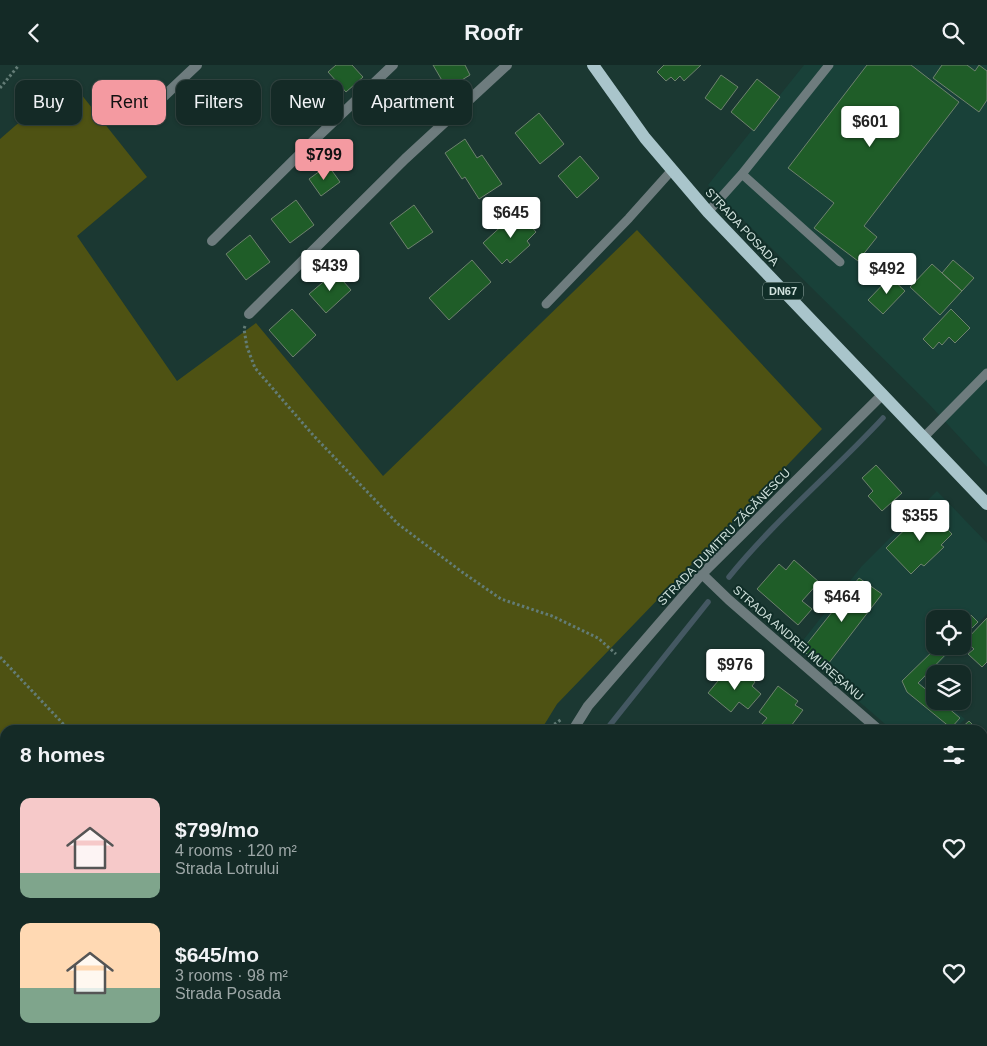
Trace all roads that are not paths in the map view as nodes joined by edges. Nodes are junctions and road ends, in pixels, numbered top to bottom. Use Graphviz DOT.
graph roads {
  1 [pos="196,65"];
  2 [pos="393,65"];
  3 [pos="508,65"];
  4 [pos="593,65"];
  5 [pos="829,65"];
  6 [pos="166,94"];
  7 [pos="672,171"];
  8 [pos="742,174"];
  9 [pos="708,212"];
  10 [pos="212,241"];
  11 [pos="840,262"];
  12 [pos="546,304"];
  13 [pos="249,314"];
  14 [pos="987,373"];
  15 [pos="884,394"];
  16 [pos="924,437"];
  17 [pos="987,504"];
  18 [pos="702,574"];
  19 [pos="576,725"];
  20 [pos="873,725"];
  1 -- 6 [label="street"];
  2 -- 10 [label="street"];
  3 -- 13 [label="street"];
  4 -- 7 [label="main road, STRADA POSADA / DN67"];
  5 -- 8 [label="lane"];
  7 -- 9 [label="main road, STRADA POSADA / DN67"];
  7 -- 12 [label="lane"];
  8 -- 9 [label="lane"];
  8 -- 11 [label="lane"];
  9 -- 15 [label="main road, STRADA POSADA / DN67"];
  14 -- 16 [label="lane"];
  15 -- 16 [label="main road, STRADA POSADA / DN67"];
  15 -- 18 [label="street, STRADA DUMITRU ZĂGĂNESCU"];
  16 -- 17 [label="main road, STRADA POSADA / DN67"];
  18 -- 19 [label="street, STRADA DUMITRU ZĂGĂNESCU"];
  18 -- 20 [label="street, STRADA ANDREI MUREȘANU"];
}
